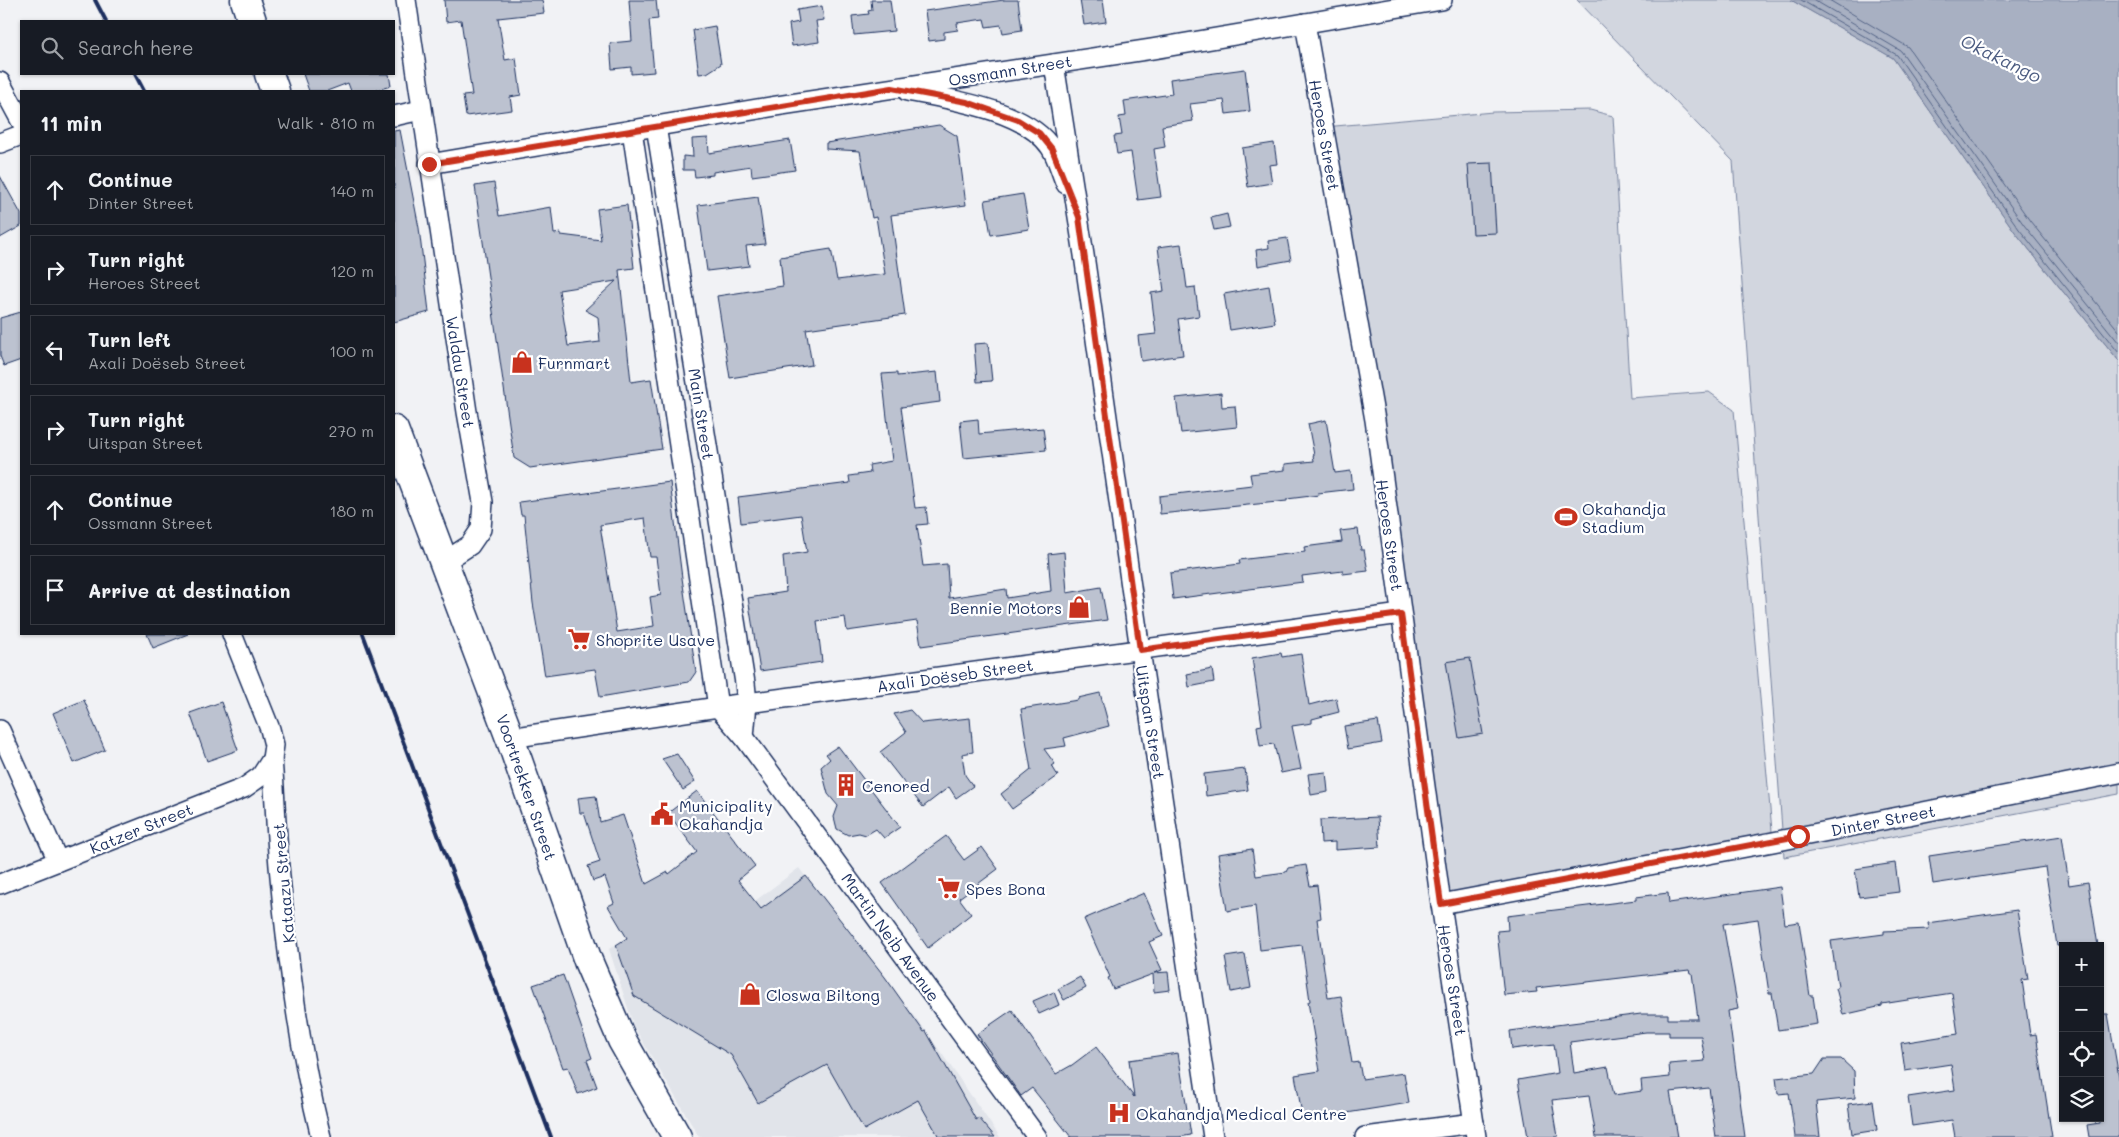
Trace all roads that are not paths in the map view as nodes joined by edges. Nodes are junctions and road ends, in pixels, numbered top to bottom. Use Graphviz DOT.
graph roads {
  1 [pos="245,0"];
  2 [pos="406,0"];
  3 [pos="1442,0"];
  4 [pos="252,20"];
  5 [pos="1306,23"];
  6 [pos="1054,64"];
  7 [pos="269,75"];
  8 [pos="0,82"];
  9 [pos="892,88"];
  10 [pos="275,90"];
  11 [pos="421,110"];
  12 [pos="395,116"];
  13 [pos="20,119"];
  14 [pos="656,126"];
  15 [pos="632,130"];
  16 [pos="20,135"];
  17 [pos="0,143"];
  18 [pos="429,164"];
  19 [pos="1079,217"];
  20 [pos="395,433"];
  21 [pos="444,562"];
  22 [pos="1401,614"];
  23 [pos="232,635"];
  24 [pos="1140,650"];
  25 [pos="747,703"];
  26 [pos="718,706"];
  27 [pos="0,730"];
  28 [pos="744,737"];
  29 [pos="510,738"];
  30 [pos="272,759"];
  31 [pos="2119,773"];
  32 [pos="58,861"];
  33 [pos="0,884"];
  34 [pos="1441,904"];
  35 [pos="1475,1130"];
  36 [pos="321,1137"];
  37 [pos="678,1137"];
  38 [pos="1038,1137"];
  39 [pos="1213,1137"];
  40 [pos="1365,1137"];
  1 -- 4 [label="main road"];
  2 -- 11 [label="street, Waldau Street"];
  3 -- 5 [label="street, Ossmann Street"];
  5 -- 6 [label="street, Ossmann Street"];
  5 -- 22 [label="street, Heroes Street"];
  6 -- 9 [label="street, Ossmann Street"];
  6 -- 19 [label="street, Uitspan Street"];
  7 -- 10 [label="main road"];
  8 -- 13 [label="street"];
  9 -- 14 [label="street, Ossmann Street"];
  9 -- 19 [label="street, Uitspan Street"];
  11 -- 12 [label="street"];
  11 -- 18 [label="street, Waldau Street"];
  14 -- 15 [label="street, Ossmann Street"];
  14 -- 25 [label="street, Main Street"];
  15 -- 18 [label="street, Ossmann Street"];
  15 -- 26 [label="street, Main Street"];
  16 -- 17 [label="street"];
  18 -- 21 [label="street, Waldau Street"];
  19 -- 24 [label="street, Uitspan Street"];
  20 -- 21 [label="main road, Voortrekker Street"];
  21 -- 29 [label="main road, Voortrekker Street"];
  22 -- 24 [label="street, Axali Doëseb Street"];
  22 -- 34 [label="street, Heroes Street"];
  23 -- 30 [label="street, Kataazu Street"];
  24 -- 25 [label="street, Axali Doëseb Street"];
  24 -- 39 [label="street, Uitspan Street"];
  25 -- 26 [label="street, Axali Doëseb Street"];
  25 -- 28 [label="street"];
  26 -- 28 [label="street, Martin Neib Avenue"];
  26 -- 29 [label="street, Axali Doëseb Street"];
  27 -- 32 [label="street"];
  28 -- 38 [label="street, Martin Neib Avenue"];
  29 -- 37 [label="main road, Voortrekker Street"];
  30 -- 32 [label="street, Katzer Street"];
  30 -- 36 [label="street, Kataazu Street"];
  31 -- 34 [label="street, Dinter Street"];
  32 -- 33 [label="street, Katzer Street"];
  34 -- 35 [label="street, Heroes Street"];
  35 -- 40 [label="street"];
}
